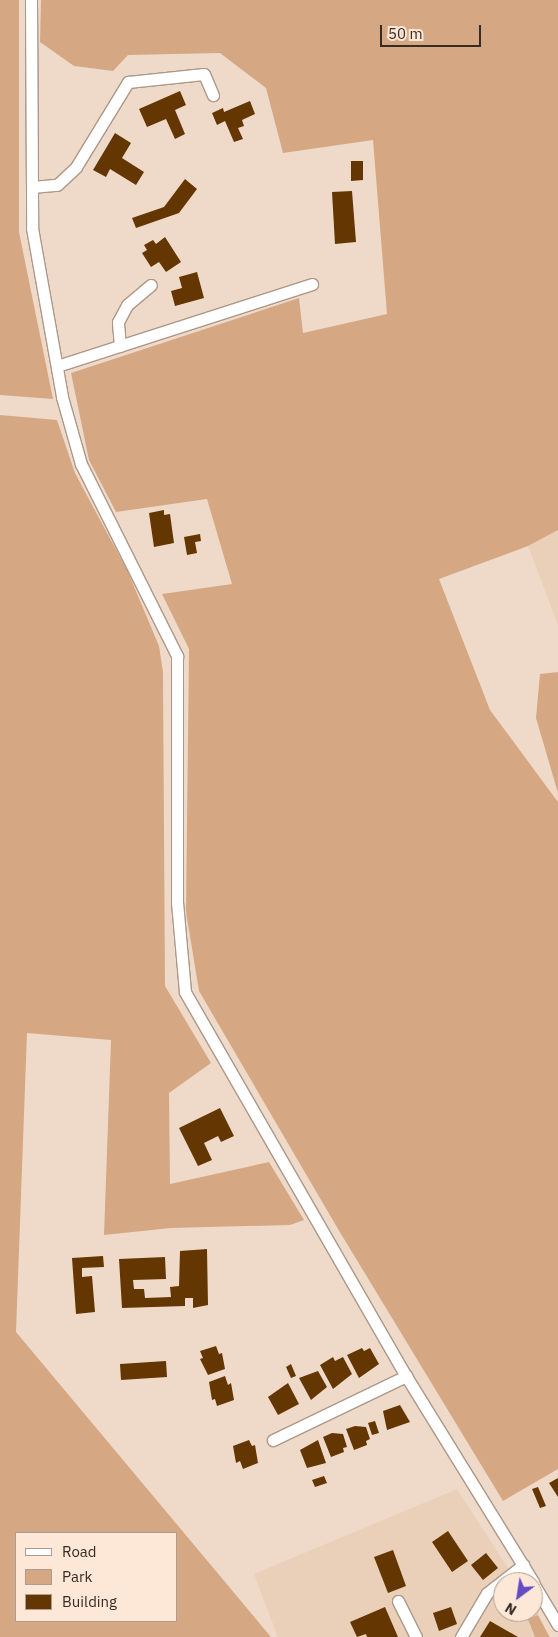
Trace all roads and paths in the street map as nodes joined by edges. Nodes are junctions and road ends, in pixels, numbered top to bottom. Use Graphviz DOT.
graph roads {
  1 [pos="31,0"];
  2 [pos="213,95"];
  3 [pos="32,187"];
  4 [pos="312,284"];
  5 [pos="150,285"];
  6 [pos="120,346"];
  7 [pos="57,366"];
  8 [pos="406,1376"];
  9 [pos="273,1440"];
  10 [pos="523,1565"];
  11 [pos="527,1572"];
  12 [pos="543,1599"];
  13 [pos="398,1601"];
  14 [pos="558,1625"];
  15 [pos="416,1637"];
  16 [pos="461,1637"];
  1 -- 3 [label="street"];
  2 -- 3 [label="street"];
  3 -- 7 [label="street"];
  4 -- 6 [label="street"];
  5 -- 6 [label="street"];
  6 -- 7 [label="street"];
  7 -- 8 [label="street"];
  8 -- 9 [label="street"];
  8 -- 10 [label="street"];
  10 -- 11 [label="street"];
  10 -- 16 [label="street"];
  12 -- 14 [label="street"];
  13 -- 15 [label="street"];
}
